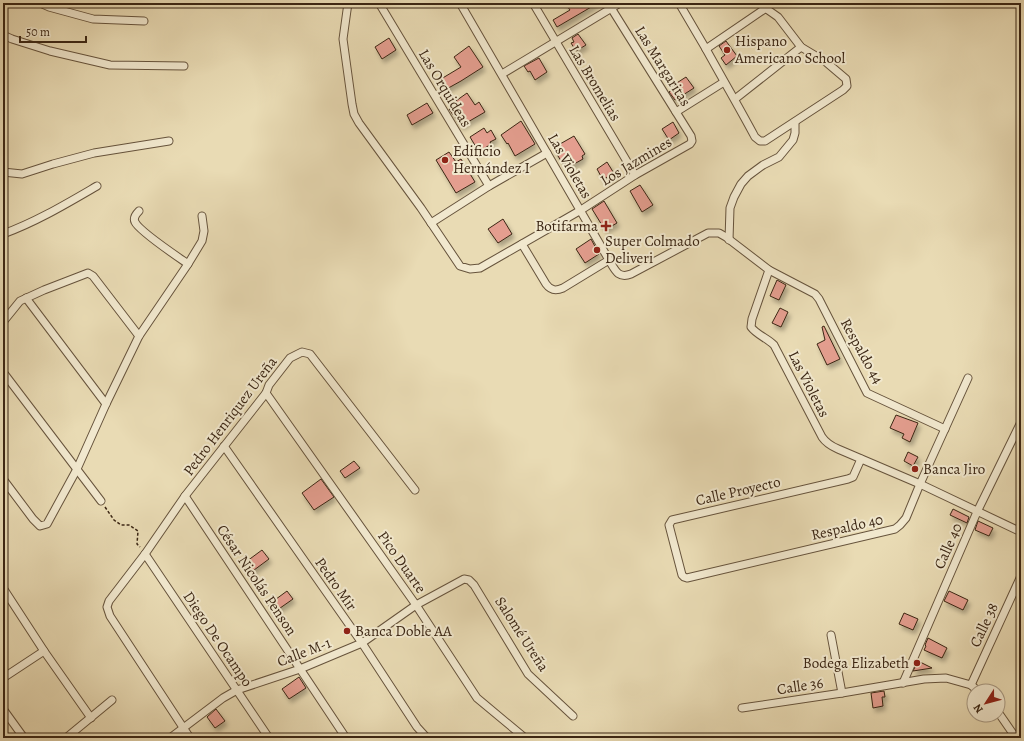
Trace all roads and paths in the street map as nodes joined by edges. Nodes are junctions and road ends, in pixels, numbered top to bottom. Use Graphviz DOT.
graph roads {
  1 [pos="40,3"];
  2 [pos="348,3"];
  3 [pos="379,3"];
  4 [pos="460,3"];
  5 [pos="533,3"];
  6 [pos="620,3"];
  7 [pos="679,3"];
  8 [pos="758,3"];
  9 [pos="609,6"];
  10 [pos="766,8"];
  11 [pos="144,21"];
  12 [pos="3,35"];
  13 [pos="556,42"];
  14 [pos="801,47"];
  15 [pos="706,49"];
  16 [pos="184,66"];
  17 [pos="502,74"];
  18 [pos="724,82"];
  19 [pos="735,99"];
  20 [pos="676,112"];
  21 [pos="795,122"];
  22 [pos="169,141"];
  23 [pos="690,144"];
  24 [pos="547,153"];
  25 [pos="3,172"];
  26 [pos="635,176"];
  27 [pos="96,186"];
  28 [pos="489,186"];
  29 [pos="581,210"];
  30 [pos="138,211"];
  31 [pos="202,216"];
  32 [pos="431,223"];
  33 [pos="3,234"];
  34 [pos="729,240"];
  35 [pos="522,244"];
  36 [pos="609,260"];
  37 [pos="188,264"];
  38 [pos="769,270"];
  39 [pos="26,298"];
  40 [pos="3,322"];
  41 [pos="139,336"];
  42 [pos="3,372"];
  43 [pos="968,378"];
  44 [pos="266,393"];
  45 [pos="106,404"];
  46 [pos="1021,422"];
  47 [pos="945,429"];
  48 [pos="224,446"];
  49 [pos="861,459"];
  50 [pos="77,469"];
  51 [pos="3,479"];
  52 [pos="920,484"];
  53 [pos="415,490"];
  54 [pos="185,496"];
  55 [pos="101,502"];
  56 [pos="977,512"];
  57 [pos="1021,532"];
  58 [pos="145,554"];
  59 [pos="1021,576"];
  60 [pos="687,578"];
  61 [pos="469,580"];
  62 [pos="3,588"];
  63 [pos="416,605"];
  64 [pos="831,635"];
  65 [pos="362,643"];
  66 [pos="44,651"];
  67 [pos="300,669"];
  68 [pos="3,678"];
  69 [pos="902,683"];
  70 [pos="972,683"];
  71 [pos="966,684"];
  72 [pos="237,690"];
  73 [pos="842,693"];
  74 [pos="112,700"];
  75 [pos="742,708"];
  76 [pos="3,709"];
  77 [pos="573,716"];
  78 [pos="91,718"];
  79 [pos="1006,723"];
  80 [pos="183,728"];
  81 [pos="24,738"];
  82 [pos="66,738"];
  83 [pos="170,738"];
  84 [pos="190,738"];
  85 [pos="269,738"];
  86 [pos="346,738"];
  87 [pos="427,738"];
  88 [pos="525,738"];
  89 [pos="1016,738"];
  1 -- 11 [label="street"];
  2 -- 32 [label="street"];
  3 -- 28 [label="street, Las Orquideas"];
  4 -- 17 [label="street, Las Violetas"];
  5 -- 13 [label="street, Las Bromelias"];
  6 -- 9 [label="street"];
  7 -- 15 [label="street"];
  8 -- 10 [label="street"];
  9 -- 13 [label="street"];
  9 -- 20 [label="street, Las Margaritas"];
  10 -- 14 [label="street"];
  10 -- 15 [label="street"];
  12 -- 16 [label="street"];
  13 -- 17 [label="street"];
  13 -- 26 [label="street, Las Bromelias"];
  14 -- 19 [label="street"];
  14 -- 21 [label="street"];
  15 -- 18 [label="street"];
  17 -- 24 [label="street, Las Violetas"];
  18 -- 19 [label="street"];
  18 -- 20 [label="street"];
  19 -- 21 [label="street"];
  20 -- 23 [label="street, Las Margaritas"];
  21 -- 34 [label="street"];
  22 -- 25 [label="street"];
  23 -- 26 [label="street, Los Jazmines"];
  24 -- 28 [label="street"];
  24 -- 29 [label="street, Las Violetas"];
  26 -- 29 [label="street, Los Jazmines"];
  27 -- 33 [label="street"];
  28 -- 32 [label="street"];
  29 -- 35 [label="street, Los Jazmines"];
  29 -- 36 [label="street, Las Violetas"];
  30 -- 37 [label="street"];
  31 -- 37 [label="street"];
  32 -- 35 [label="street, Los Jazmines"];
  34 -- 36 [label="street, Las Violetas"];
  34 -- 38 [label="street, Las Violetas"];
  35 -- 36 [label="street"];
  37 -- 41 [label="street"];
  38 -- 47 [label="street, Respaldo 44"];
  38 -- 49 [label="street, Las Violetas"];
  39 -- 40 [label="street"];
  39 -- 41 [label="street"];
  39 -- 45 [label="street"];
  41 -- 45 [label="street"];
  42 -- 50 [label="street"];
  43 -- 47 [label="street, Respaldo 40"];
  44 -- 48 [label="street, Pedro Henriquez Ureña"];
  44 -- 53 [label="street, Pedro Henriquez Ureña"];
  44 -- 63 [label="street, Pico Duarte"];
  45 -- 50 [label="street"];
  46 -- 56 [label="street, Calle 40"];
  47 -- 52 [label="street, Respaldo 40"];
  48 -- 54 [label="street, Pedro Henriquez Ureña"];
  48 -- 65 [label="street, Pedro Mir"];
  49 -- 52 [label="street"];
  49 -- 60 [label="street, Calle Proyecto"];
  50 -- 51 [label="street"];
  50 -- 55 [label="street"];
  52 -- 56 [label="street"];
  52 -- 60 [label="street, Respaldo 40"];
  54 -- 58 [label="street, Pedro Henriquez Ureña"];
  54 -- 67 [label="street, César Nicolás Penson"];
  55 -- 58 [label="path"];
  56 -- 57 [label="street"];
  56 -- 69 [label="street, Calle 40"];
  58 -- 72 [label="street, Diego De Ocampo"];
  58 -- 80 [label="street, Pedro Henriquez Ureña"];
  59 -- 70 [label="street, Calle 38"];
  61 -- 63 [label="street, Calle M-1"];
  61 -- 77 [label="street, Salomé Ureña"];
  62 -- 66 [label="street"];
  63 -- 65 [label="street, Calle M-1"];
  63 -- 88 [label="street, Pico Duarte"];
  64 -- 73 [label="street"];
  65 -- 67 [label="street, Calle M-1"];
  65 -- 87 [label="street, Pedro Mir"];
  66 -- 68 [label="street"];
  66 -- 78 [label="street"];
  67 -- 72 [label="street, Calle M-1"];
  67 -- 86 [label="street, César Nicolás Penson"];
  69 -- 71 [label="street, Calle 36"];
  69 -- 73 [label="street, Calle 36"];
  72 -- 80 [label="street, Calle M-1"];
  72 -- 85 [label="street, Diego De Ocampo"];
  73 -- 75 [label="street, Calle 36"];
  74 -- 78 [label="street"];
  76 -- 81 [label="street"];
  78 -- 82 [label="street"];
  79 -- 89 [label="street"];
  80 -- 83 [label="street, Calle M-1"];
  80 -- 84 [label="street"];
}
